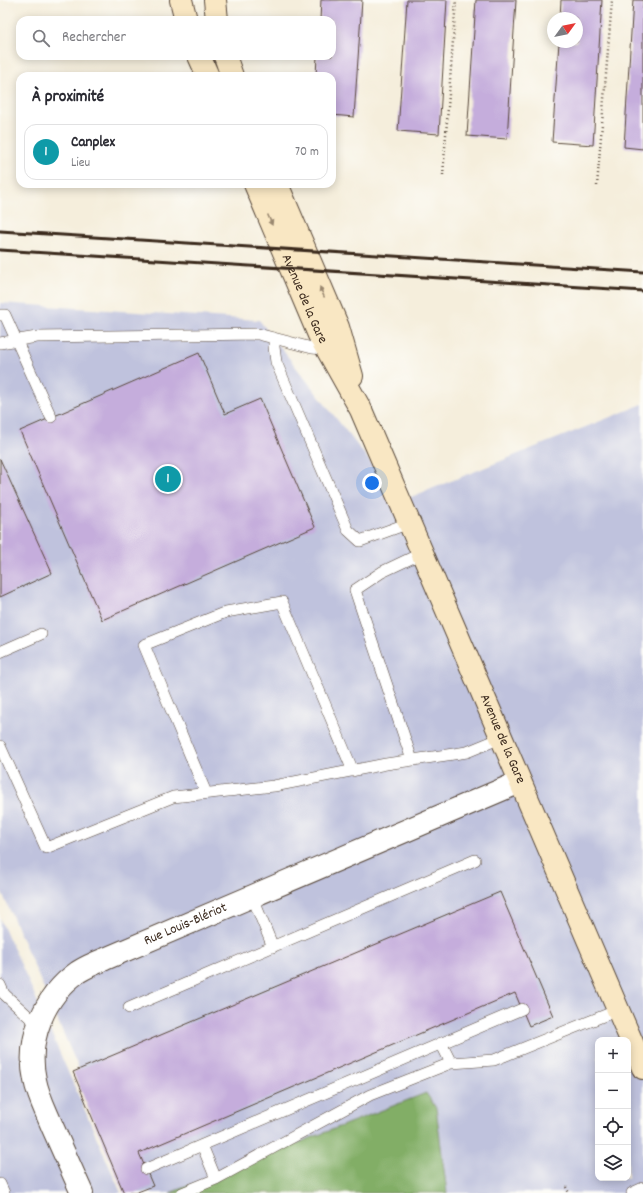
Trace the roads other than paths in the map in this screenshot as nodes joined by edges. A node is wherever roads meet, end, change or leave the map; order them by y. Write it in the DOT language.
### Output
graph roads {
  1 [pos="181,0"];
  2 [pos="215,0"];
  3 [pos="185,16"];
  4 [pos="217,16"];
  5 [pos="201,60"];
  6 [pos="226,60"];
  7 [pos="206,72"];
  8 [pos="231,72"];
  9 [pos="257,188"];
  10 [pos="279,188"];
  11 [pos="0,315"];
  12 [pos="274,338"];
  13 [pos="16,340"];
  14 [pos="0,343"];
  15 [pos="334,344"];
  16 [pos="51,417"];
  17 [pos="409,523"];
  18 [pos="422,553"];
  19 [pos="41,634"];
  20 [pos="0,652"];
  21 [pos="501,738"];
  22 [pos="0,746"];
  23 [pos="412,760"];
  24 [pos="353,771"];
  25 [pos="520,782"];
  26 [pos="206,793"];
  27 [pos="475,860"];
  28 [pos="252,896"];
  29 [pos="273,947"];
  30 [pos="0,985"];
  31 [pos="129,1008"];
  32 [pos="522,1009"];
  33 [pos="618,1010"];
  34 [pos="38,1025"];
  35 [pos="441,1043"];
  36 [pos="451,1063"];
  37 [pos="643,1068"];
  38 [pos="202,1145"];
  39 [pos="146,1169"];
  40 [pos="216,1179"];
  41 [pos="0,1184"];
  42 [pos="643,1188"];
  43 [pos="4,1193"];
  44 [pos="82,1193"];
  45 [pos="182,1193"];
  46 [pos="632,1193"];
  1 -- 3 [label="street"];
  2 -- 4 [label="street"];
  5 -- 7 [label="street"];
  6 -- 8 [label="street"];
  9 -- 15 [label="street, Avenue de la Gare, one-way"];
  15 -- 10 [label="street, Avenue de la Gare, one-way"];
  11 -- 13 [label="lane"];
  12 -- 13 [label="lane"];
  12 -- 15 [label="lane"];
  12 -- 17 [label="lane"];
  13 -- 14 [label="lane"];
  13 -- 16 [label="lane"];
  15 -- 17 [label="street, Avenue de la Gare"];
  17 -- 18 [label="street, Avenue de la Gare"];
  18 -- 21 [label="street, Avenue de la Gare"];
  18 -- 23 [label="lane"];
  19 -- 20 [label="lane"];
  21 -- 23 [label="lane"];
  21 -- 25 [label="street, Avenue de la Gare"];
  22 -- 26 [label="lane"];
  23 -- 24 [label="lane"];
  24 -- 26 [label="lane"];
  24 -- 26 [label="lane"];
  25 -- 28 [label="street, Rue Louis-Blériot"];
  25 -- 33 [label="street, Avenue de la Gare"];
  27 -- 29 [label="lane"];
  28 -- 29 [label="lane"];
  28 -- 34 [label="street, Rue Louis-Blériot"];
  29 -- 31 [label="lane"];
  30 -- 34 [label="lane"];
  32 -- 35 [label="lane"];
  33 -- 36 [label="lane"];
  33 -- 37 [label="street, Avenue de la Gare"];
  34 -- 44 [label="street, Rue Louis-Blériot"];
  35 -- 36 [label="lane"];
  35 -- 38 [label="lane"];
  36 -- 40 [label="lane"];
  38 -- 39 [label="lane"];
  38 -- 40 [label="lane"];
  40 -- 45 [label="lane"];
  41 -- 43 [label="lane"];
  42 -- 46 [label="lane"];
}
